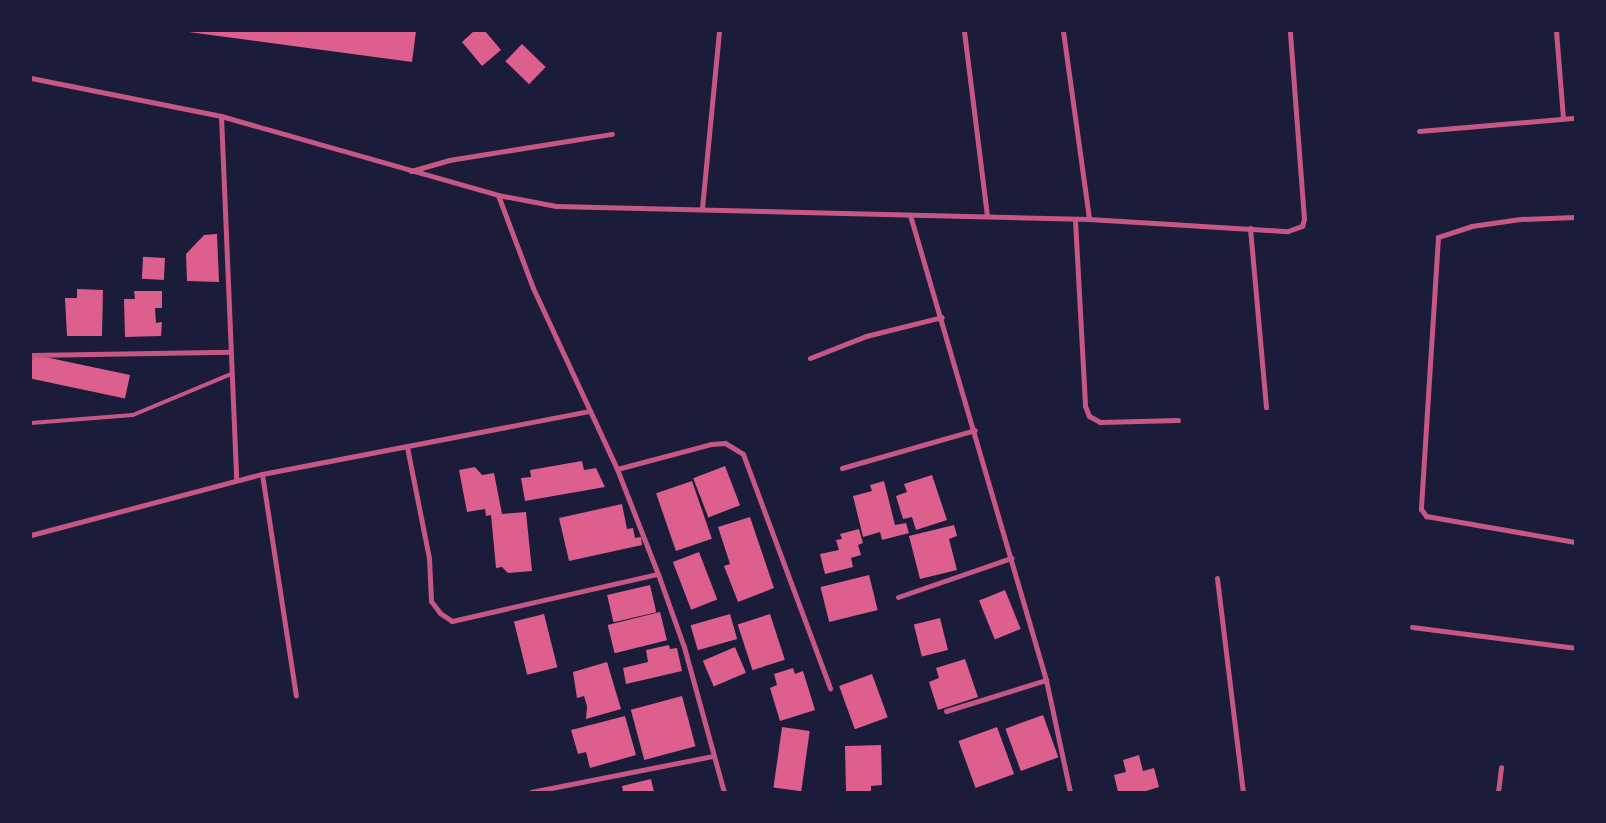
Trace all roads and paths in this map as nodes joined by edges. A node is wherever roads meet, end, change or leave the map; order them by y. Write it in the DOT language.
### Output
graph roads {
  1 [pos="719,31"];
  2 [pos="964,31"];
  3 [pos="1063,31"];
  4 [pos="1556,31"];
  5 [pos="1290,33"];
  6 [pos="31,78"];
  7 [pos="221,116"];
  8 [pos="1563,118"];
  9 [pos="1575,118"];
  10 [pos="1419,131"];
  11 [pos="612,134"];
  12 [pos="411,172"];
  13 [pos="498,196"];
  14 [pos="702,208"];
  15 [pos="910,215"];
  16 [pos="988,216"];
  17 [pos="1575,217"];
  18 [pos="1089,219"];
  19 [pos="1075,220"];
  20 [pos="1250,228"];
  21 [pos="942,317"];
  22 [pos="230,352"];
  23 [pos="31,355"];
  24 [pos="810,358"];
  25 [pos="231,374"];
  26 [pos="1266,407"];
  27 [pos="590,411"];
  28 [pos="1178,420"];
  29 [pos="31,423"];
  30 [pos="975,430"];
  31 [pos="407,447"];
  32 [pos="842,468"];
  33 [pos="617,469"];
  34 [pos="262,474"];
  35 [pos="236,480"];
  36 [pos="31,535"];
  37 [pos="1575,542"];
  38 [pos="1011,558"];
  39 [pos="658,574"];
  40 [pos="1217,578"];
  41 [pos="898,597"];
  42 [pos="1412,627"];
  43 [pos="1575,648"];
  44 [pos="1046,680"];
  45 [pos="830,688"];
  46 [pos="296,695"];
  47 [pos="946,711"];
  48 [pos="713,756"];
  49 [pos="1501,767"];
  50 [pos="530,792"];
  51 [pos="724,792"];
  52 [pos="1070,792"];
  53 [pos="1243,792"];
  54 [pos="1498,792"];
  1 -- 14 [label="street"];
  2 -- 16 [label="street"];
  3 -- 18 [label="street"];
  4 -- 8 [label="street"];
  5 -- 20 [label="street"];
  6 -- 7 [label="street"];
  7 -- 12 [label="street"];
  7 -- 22 [label="street"];
  8 -- 9 [label="street"];
  8 -- 10 [label="street"];
  11 -- 12 [label="street"];
  12 -- 13 [label="street"];
  13 -- 14 [label="street"];
  13 -- 27 [label="street"];
  14 -- 15 [label="street"];
  15 -- 16 [label="street"];
  15 -- 21 [label="street"];
  16 -- 19 [label="street"];
  17 -- 37 [label="street"];
  18 -- 19 [label="street"];
  18 -- 20 [label="street"];
  19 -- 28 [label="street"];
  20 -- 26 [label="street"];
  21 -- 24 [label="street"];
  21 -- 30 [label="street"];
  22 -- 23 [label="street"];
  22 -- 25 [label="street"];
  25 -- 29 [label="lane"];
  25 -- 35 [label="street"];
  27 -- 31 [label="street"];
  27 -- 33 [label="street"];
  30 -- 32 [label="street"];
  30 -- 38 [label="street"];
  31 -- 34 [label="street"];
  31 -- 39 [label="street"];
  33 -- 39 [label="street"];
  33 -- 45 [label="street"];
  34 -- 35 [label="street"];
  34 -- 46 [label="street"];
  35 -- 36 [label="street"];
  38 -- 41 [label="street"];
  38 -- 44 [label="street"];
  39 -- 48 [label="street"];
  40 -- 53 [label="street"];
  42 -- 43 [label="street"];
  44 -- 47 [label="street"];
  44 -- 52 [label="street"];
  48 -- 50 [label="street"];
  48 -- 51 [label="street"];
  49 -- 54 [label="street"];
}
